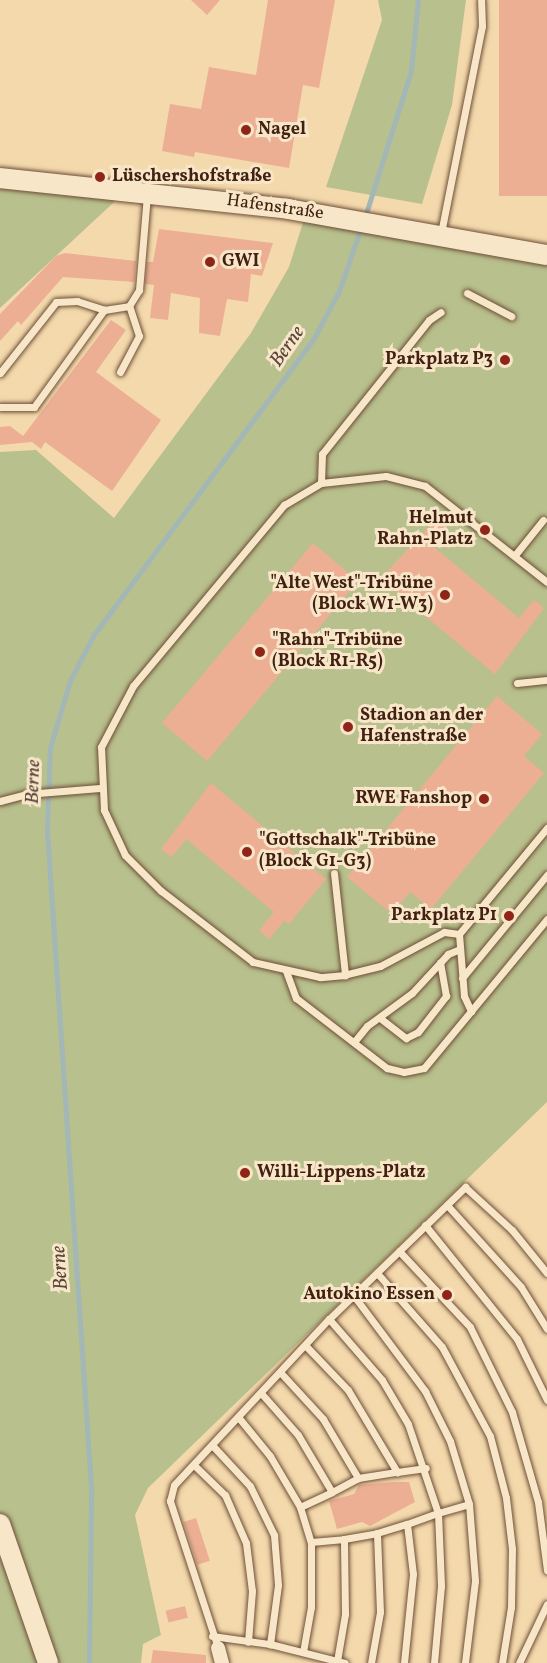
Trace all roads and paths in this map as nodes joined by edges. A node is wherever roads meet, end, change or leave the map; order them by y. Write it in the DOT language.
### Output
graph roads {
  1 [pos="481,0"];
  2 [pos="0,178"];
  3 [pos="147,192"];
  4 [pos="441,235"];
  5 [pos="547,255"];
  6 [pos="466,293"];
  7 [pos="129,306"];
  8 [pos="104,310"];
  9 [pos="441,312"];
  10 [pos="511,316"];
  11 [pos="120,372"];
  12 [pos="0,373"];
  13 [pos="0,407"];
  14 [pos="321,483"];
  15 [pos="543,520"];
  16 [pos="515,555"];
  17 [pos="547,582"];
  18 [pos="547,680"];
  19 [pos="517,683"];
  20 [pos="100,788"];
  21 [pos="0,801"];
  22 [pos="547,828"];
  23 [pos="334,873"];
  24 [pos="547,875"];
  25 [pos="547,919"];
  26 [pos="459,934"];
  27 [pos="460,949"];
  28 [pos="440,963"];
  29 [pos="286,971"];
  30 [pos="345,975"];
  31 [pos="462,978"];
  32 [pos="471,1011"];
  33 [pos="380,1018"];
  34 [pos="354,1042"];
  35 [pos="447,1205"];
  36 [pos="425,1225"];
  37 [pos="399,1251"];
  38 [pos="377,1273"];
  39 [pos="547,1273"];
  40 [pos="354,1296"];
  41 [pos="329,1318"];
  42 [pos="547,1329"];
  43 [pos="305,1345"];
  44 [pos="280,1372"];
  45 [pos="261,1393"];
  46 [pos="547,1400"];
  47 [pos="239,1418"];
  48 [pos="212,1445"];
  49 [pos="195,1466"];
  50 [pos="426,1468"];
  51 [pos="397,1472"];
  52 [pos="358,1478"];
  53 [pos="332,1492"];
  54 [pos="469,1504"];
  55 [pos="300,1507"];
  56 [pos="438,1513"];
  57 [pos="0,1524"];
  58 [pos="407,1524"];
  59 [pos="377,1533"];
  60 [pos="344,1539"];
  61 [pos="311,1542"];
  62 [pos="3,1548"];
  63 [pos="547,1570"];
  64 [pos="547,1604"];
  65 [pos="248,1641"];
  66 [pos="215,1642"];
  67 [pos="270,1644"];
  68 [pos="303,1652"];
  69 [pos="341,1662"];
  70 [pos="48,1663"];
  71 [pos="222,1663"];
  72 [pos="371,1663"];
  73 [pos="404,1663"];
  74 [pos="434,1663"];
  75 [pos="465,1663"];
  76 [pos="502,1663"];
  77 [pos="519,1663"];
  1 -- 4 [label="lane"];
  2 -- 3 [label="main road, Hafenstraße"];
  3 -- 4 [label="main road, Hafenstraße"];
  3 -- 7 [label="lane"];
  4 -- 5 [label="main road, Hafenstraße"];
  6 -- 10 [label="lane"];
  7 -- 8 [label="lane"];
  7 -- 11 [label="lane"];
  8 -- 12 [label="lane"];
  8 -- 13 [label="lane"];
  9 -- 14 [label="lane"];
  14 -- 16 [label="lane"];
  14 -- 20 [label="lane"];
  15 -- 16 [label="lane"];
  16 -- 17 [label="lane"];
  18 -- 19 [label="lane"];
  20 -- 21 [label="lane"];
  20 -- 29 [label="lane"];
  22 -- 26 [label="lane"];
  23 -- 30 [label="lane"];
  24 -- 31 [label="lane"];
  25 -- 32 [label="lane"];
  26 -- 27 [label="lane"];
  26 -- 30 [label="lane"];
  27 -- 28 [label="lane"];
  27 -- 31 [label="lane"];
  28 -- 33 [label="lane"];
  28 -- 33 [label="lane"];
  29 -- 30 [label="lane"];
  29 -- 34 [label="lane"];
  31 -- 32 [label="lane"];
  32 -- 34 [label="lane"];
  33 -- 34 [label="lane"];
  35 -- 36 [label="lane"];
  35 -- 39 [label="lane"];
  35 -- 42 [label="lane"];
  36 -- 37 [label="lane"];
  36 -- 46 [label="lane"];
  37 -- 38 [label="lane"];
  37 -- 63 [label="lane"];
  38 -- 40 [label="lane"];
  38 -- 76 [label="lane"];
  40 -- 41 [label="lane"];
  40 -- 54 [label="lane"];
  41 -- 43 [label="lane"];
  41 -- 50 [label="lane"];
  43 -- 44 [label="lane"];
  43 -- 51 [label="lane"];
  44 -- 45 [label="lane"];
  44 -- 52 [label="lane"];
  45 -- 47 [label="lane"];
  45 -- 53 [label="lane"];
  47 -- 48 [label="lane"];
  47 -- 55 [label="lane"];
  48 -- 49 [label="lane"];
  48 -- 67 [label="lane"];
  49 -- 65 [label="lane"];
  49 -- 66 [label="lane"];
  50 -- 51 [label="lane"];
  50 -- 56 [label="lane"];
  51 -- 52 [label="lane"];
  52 -- 53 [label="lane"];
  53 -- 55 [label="lane"];
  54 -- 56 [label="lane"];
  54 -- 75 [label="lane"];
  55 -- 61 [label="lane"];
  56 -- 58 [label="lane"];
  56 -- 74 [label="lane"];
  57 -- 62 [label="main road"];
  58 -- 59 [label="lane"];
  58 -- 73 [label="lane"];
  59 -- 60 [label="lane"];
  59 -- 72 [label="lane"];
  60 -- 61 [label="lane"];
  60 -- 69 [label="lane"];
  61 -- 68 [label="lane"];
  62 -- 70 [label="main road"];
  64 -- 77 [label="lane"];
  65 -- 66 [label="lane"];
  65 -- 67 [label="lane"];
  66 -- 71 [label="street"];
  67 -- 68 [label="lane"];
  68 -- 69 [label="lane"];
}
